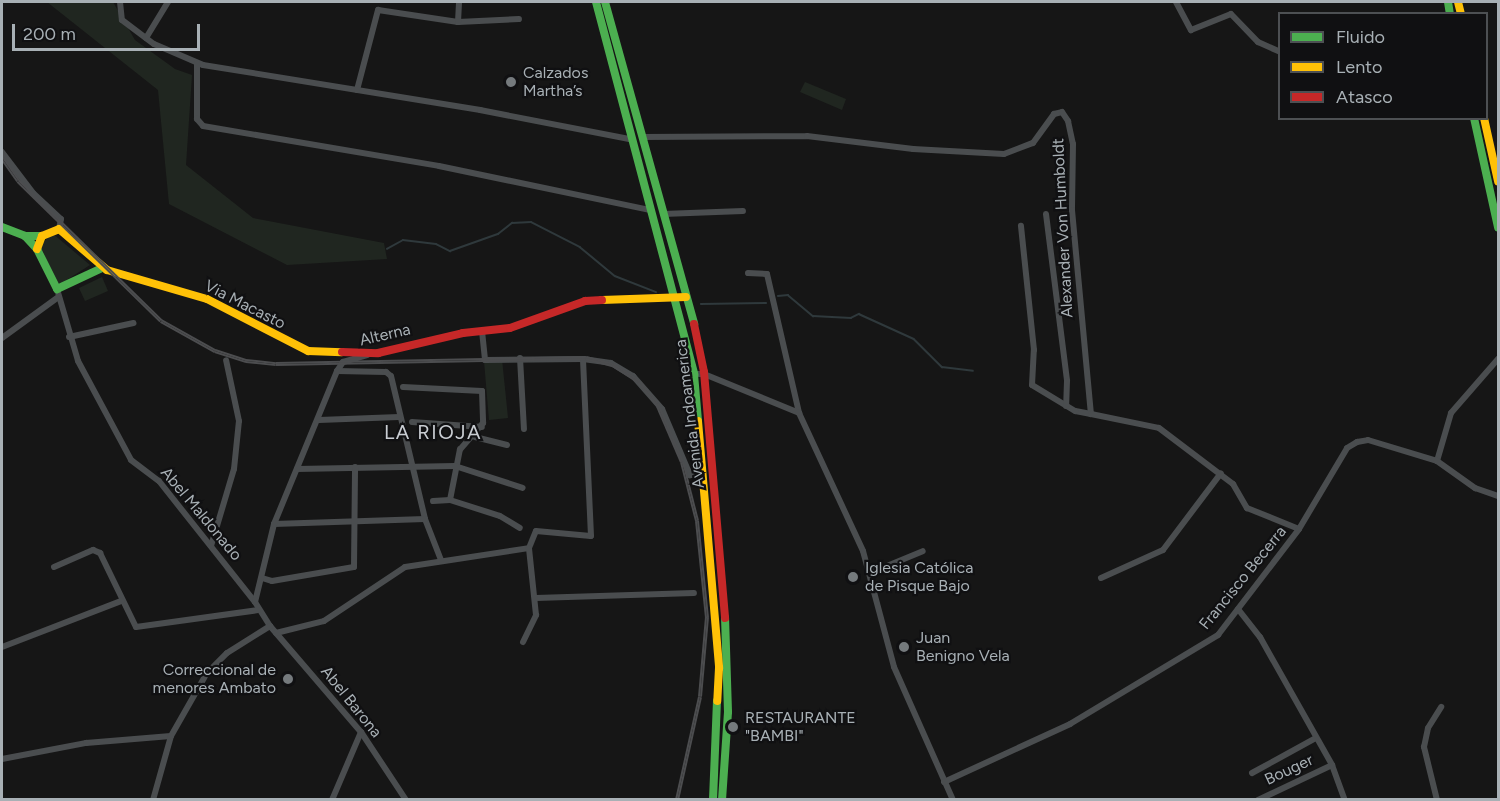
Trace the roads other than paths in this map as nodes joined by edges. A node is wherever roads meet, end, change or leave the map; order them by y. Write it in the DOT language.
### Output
graph roads {
  1 [pos="120,2"];
  2 [pos="168,2"];
  3 [pos="459,2"];
  4 [pos="1176,2"];
  5 [pos="601,3"];
  6 [pos="519,19"];
  7 [pos="458,22"];
  8 [pos="146,38"];
  9 [pos="1278,51"];
  10 [pos="197,63"];
  11 [pos="357,90"];
  12 [pos="1474,120"];
  13 [pos="1484,120"];
  14 [pos="641,136"];
  15 [pos="629,139"];
  16 [pos="2,152"];
  17 [pos="1498,181"];
  18 [pos="650,210"];
  19 [pos="743,211"];
  20 [pos="663,214"];
  21 [pos="1046,214"];
  22 [pos="1021,226"];
  23 [pos="2,227"];
  24 [pos="1498,227"];
  25 [pos="59,228"];
  26 [pos="25,236"];
  27 [pos="42,236"];
  28 [pos="37,249"];
  29 [pos="95,261"];
  30 [pos="102,268"];
  31 [pos="748,273"];
  32 [pos="90,274"];
  33 [pos="57,294"];
  34 [pos="686,297"];
  35 [pos="675,298"];
  36 [pos="134,323"];
  37 [pos="482,331"];
  38 [pos="69,337"];
  39 [pos="2,338"];
  40 [pos="378,353"];
  41 [pos="520,358"];
  42 [pos="583,359"];
  43 [pos="1498,359"];
  44 [pos="226,360"];
  45 [pos="337,371"];
  46 [pos="699,374"];
  47 [pos="403,387"];
  48 [pos="1066,406"];
  49 [pos="799,413"];
  50 [pos="1091,414"];
  51 [pos="399,417"];
  52 [pos="319,420"];
  53 [pos="412,422"];
  54 [pos="699,425"];
  55 [pos="709,425"];
  56 [pos="482,426"];
  57 [pos="524,429"];
  58 [pos="475,437"];
  59 [pos="507,445"];
  60 [pos="1437,461"];
  61 [pos="412,465"];
  62 [pos="455,466"];
  63 [pos="355,467"];
  64 [pos="297,469"];
  65 [pos="1221,473"];
  66 [pos="702,475"];
  67 [pos="523,488"];
  68 [pos="1498,496"];
  69 [pos="450,500"];
  70 [pos="433,501"];
  71 [pos="425,519"];
  72 [pos="354,521"];
  73 [pos="274,524"];
  74 [pos="520,528"];
  75 [pos="1299,529"];
  76 [pos="211,546"];
  77 [pos="530,548"];
  78 [pos="923,551"];
  79 [pos="441,560"];
  80 [pos="54,567"];
  81 [pos="870,573"];
  82 [pos="262,578"];
  83 [pos="1101,578"];
  84 [pos="694,593"];
  85 [pos="536,598"];
  86 [pos="121,601"];
  87 [pos="255,602"];
  88 [pos="1238,609"];
  89 [pos="258,610"];
  90 [pos="270,626"];
  91 [pos="276,633"];
  92 [pos="523,642"];
  93 [pos="2,647"];
  94 [pos="1441,707"];
  95 [pos="361,732"];
  96 [pos="171,736"];
  97 [pos="1316,738"];
  98 [pos="2,759"];
  99 [pos="1332,765"];
  100 [pos="1252,772"];
  101 [pos="944,782"];
  102 [pos="153,800"];
  103 [pos="332,800"];
  104 [pos="406,800"];
  105 [pos="713,800"];
  106 [pos="723,800"];
  107 [pos="953,800"];
  108 [pos="1258,800"];
  109 [pos="1345,800"];
  110 [pos="1437,800"];
  1 -- 8 [label="street"];
  2 -- 8 [label="street"];
  3 -- 7 [label="street"];
  4 -- 9 [label="street"];
  5 -- 14 [label="main road, Avenida Indoamerica"];
  5 -- 15 [label="main road, Avenida Indoamerica"];
  6 -- 7 [label="street"];
  7 -- 11 [label="street"];
  8 -- 10 [label="street"];
  10 -- 11 [label="street"];
  10 -- 18 [label="street"];
  11 -- 15 [label="street"];
  12 -- 24 [label="main road"];
  13 -- 17 [label="main road"];
  14 -- 20 [label="main road, Avenida Indoamerica"];
  14 -- 50 [label="street, Alexander Von Humboldt"];
  15 -- 18 [label="main road, Avenida Indoamerica"];
  16 -- 25 [label="street"];
  18 -- 35 [label="main road, Avenida Indoamerica"];
  19 -- 20 [label="street"];
  20 -- 34 [label="main road, Avenida Indoamerica"];
  21 -- 48 [label="street"];
  22 -- 48 [label="street"];
  23 -- 26 [label="main road"];
  25 -- 27 [label="main road"];
  25 -- 29 [label="main road, Via Macasto"];
  26 -- 27 [label="main road"];
  26 -- 28 [label="main road"];
  27 -- 28 [label="main road"];
  28 -- 33 [label="main road"];
  29 -- 30 [label="main road, Via Macasto"];
  29 -- 32 [label="main road"];
  30 -- 32 [label="main road"];
  30 -- 40 [label="main road, Via Macasto"];
  31 -- 49 [label="street"];
  32 -- 33 [label="main road"];
  33 -- 38 [label="street, Abel Maldonado"];
  33 -- 39 [label="street"];
  34 -- 35 [label="main road, Alterna"];
  34 -- 46 [label="main road, Avenida Indoamerica"];
  35 -- 37 [label="main road, Alterna"];
  35 -- 46 [label="main road, Avenida Indoamerica"];
  36 -- 38 [label="street"];
  37 -- 40 [label="main road, Alterna"];
  37 -- 41 [label="street"];
  38 -- 76 [label="street, Abel Maldonado"];
  40 -- 45 [label="street, Alterna"];
  41 -- 42 [label="street"];
  41 -- 57 [label="street"];
  42 -- 66 [label="street"];
  42 -- 77 [label="street"];
  43 -- 60 [label="street"];
  44 -- 76 [label="street"];
  45 -- 51 [label="street"];
  45 -- 52 [label="street"];
  46 -- 49 [label="street"];
  46 -- 54 [label="main road, Avenida Indoamerica"];
  46 -- 55 [label="main road, Avenida Indoamerica"];
  47 -- 56 [label="street"];
  48 -- 50 [label="street"];
  49 -- 81 [label="street"];
  50 -- 65 [label="street"];
  51 -- 52 [label="street"];
  51 -- 61 [label="street"];
  52 -- 64 [label="street"];
  53 -- 56 [label="street"];
  54 -- 55 [label="main road"];
  54 -- 66 [label="main road, Avenida Indoamerica"];
  55 -- 106 [label="main road, Avenida Indoamerica"];
  56 -- 58 [label="street"];
  58 -- 59 [label="street"];
  58 -- 62 [label="street"];
  60 -- 68 [label="street, Francisco Becerra"];
  60 -- 75 [label="street, Francisco Becerra"];
  61 -- 62 [label="street"];
  61 -- 63 [label="street"];
  61 -- 71 [label="street"];
  62 -- 67 [label="street"];
  62 -- 69 [label="street"];
  63 -- 64 [label="street"];
  63 -- 72 [label="street"];
  64 -- 73 [label="street"];
  65 -- 75 [label="street"];
  65 -- 83 [label="street"];
  66 -- 105 [label="main road, Avenida Indoamerica"];
  69 -- 70 [label="street"];
  69 -- 74 [label="street"];
  71 -- 72 [label="street"];
  71 -- 79 [label="street"];
  72 -- 73 [label="street"];
  72 -- 82 [label="street"];
  73 -- 82 [label="street"];
  75 -- 88 [label="street, Francisco Becerra"];
  76 -- 87 [label="street, Abel Maldonado"];
  77 -- 79 [label="street"];
  77 -- 85 [label="street"];
  78 -- 81 [label="street"];
  79 -- 91 [label="street"];
  80 -- 86 [label="street"];
  81 -- 101 [label="street"];
  82 -- 87 [label="street"];
  84 -- 85 [label="street"];
  85 -- 92 [label="street"];
  86 -- 89 [label="street"];
  86 -- 93 [label="street"];
  87 -- 89 [label="street, Abel Maldonado"];
  88 -- 97 [label="street"];
  88 -- 101 [label="street, Francisco Becerra"];
  89 -- 90 [label="street, Abel Maldonado"];
  90 -- 91 [label="street, Abel Barona"];
  90 -- 96 [label="street"];
  91 -- 95 [label="street, Abel Barona"];
  94 -- 110 [label="street"];
  95 -- 103 [label="street"];
  95 -- 104 [label="street, Abel Barona"];
  96 -- 98 [label="street"];
  96 -- 102 [label="street"];
  97 -- 99 [label="street"];
  97 -- 100 [label="street"];
  99 -- 108 [label="street, Bouger"];
  99 -- 109 [label="street"];
  101 -- 107 [label="street"];
}
